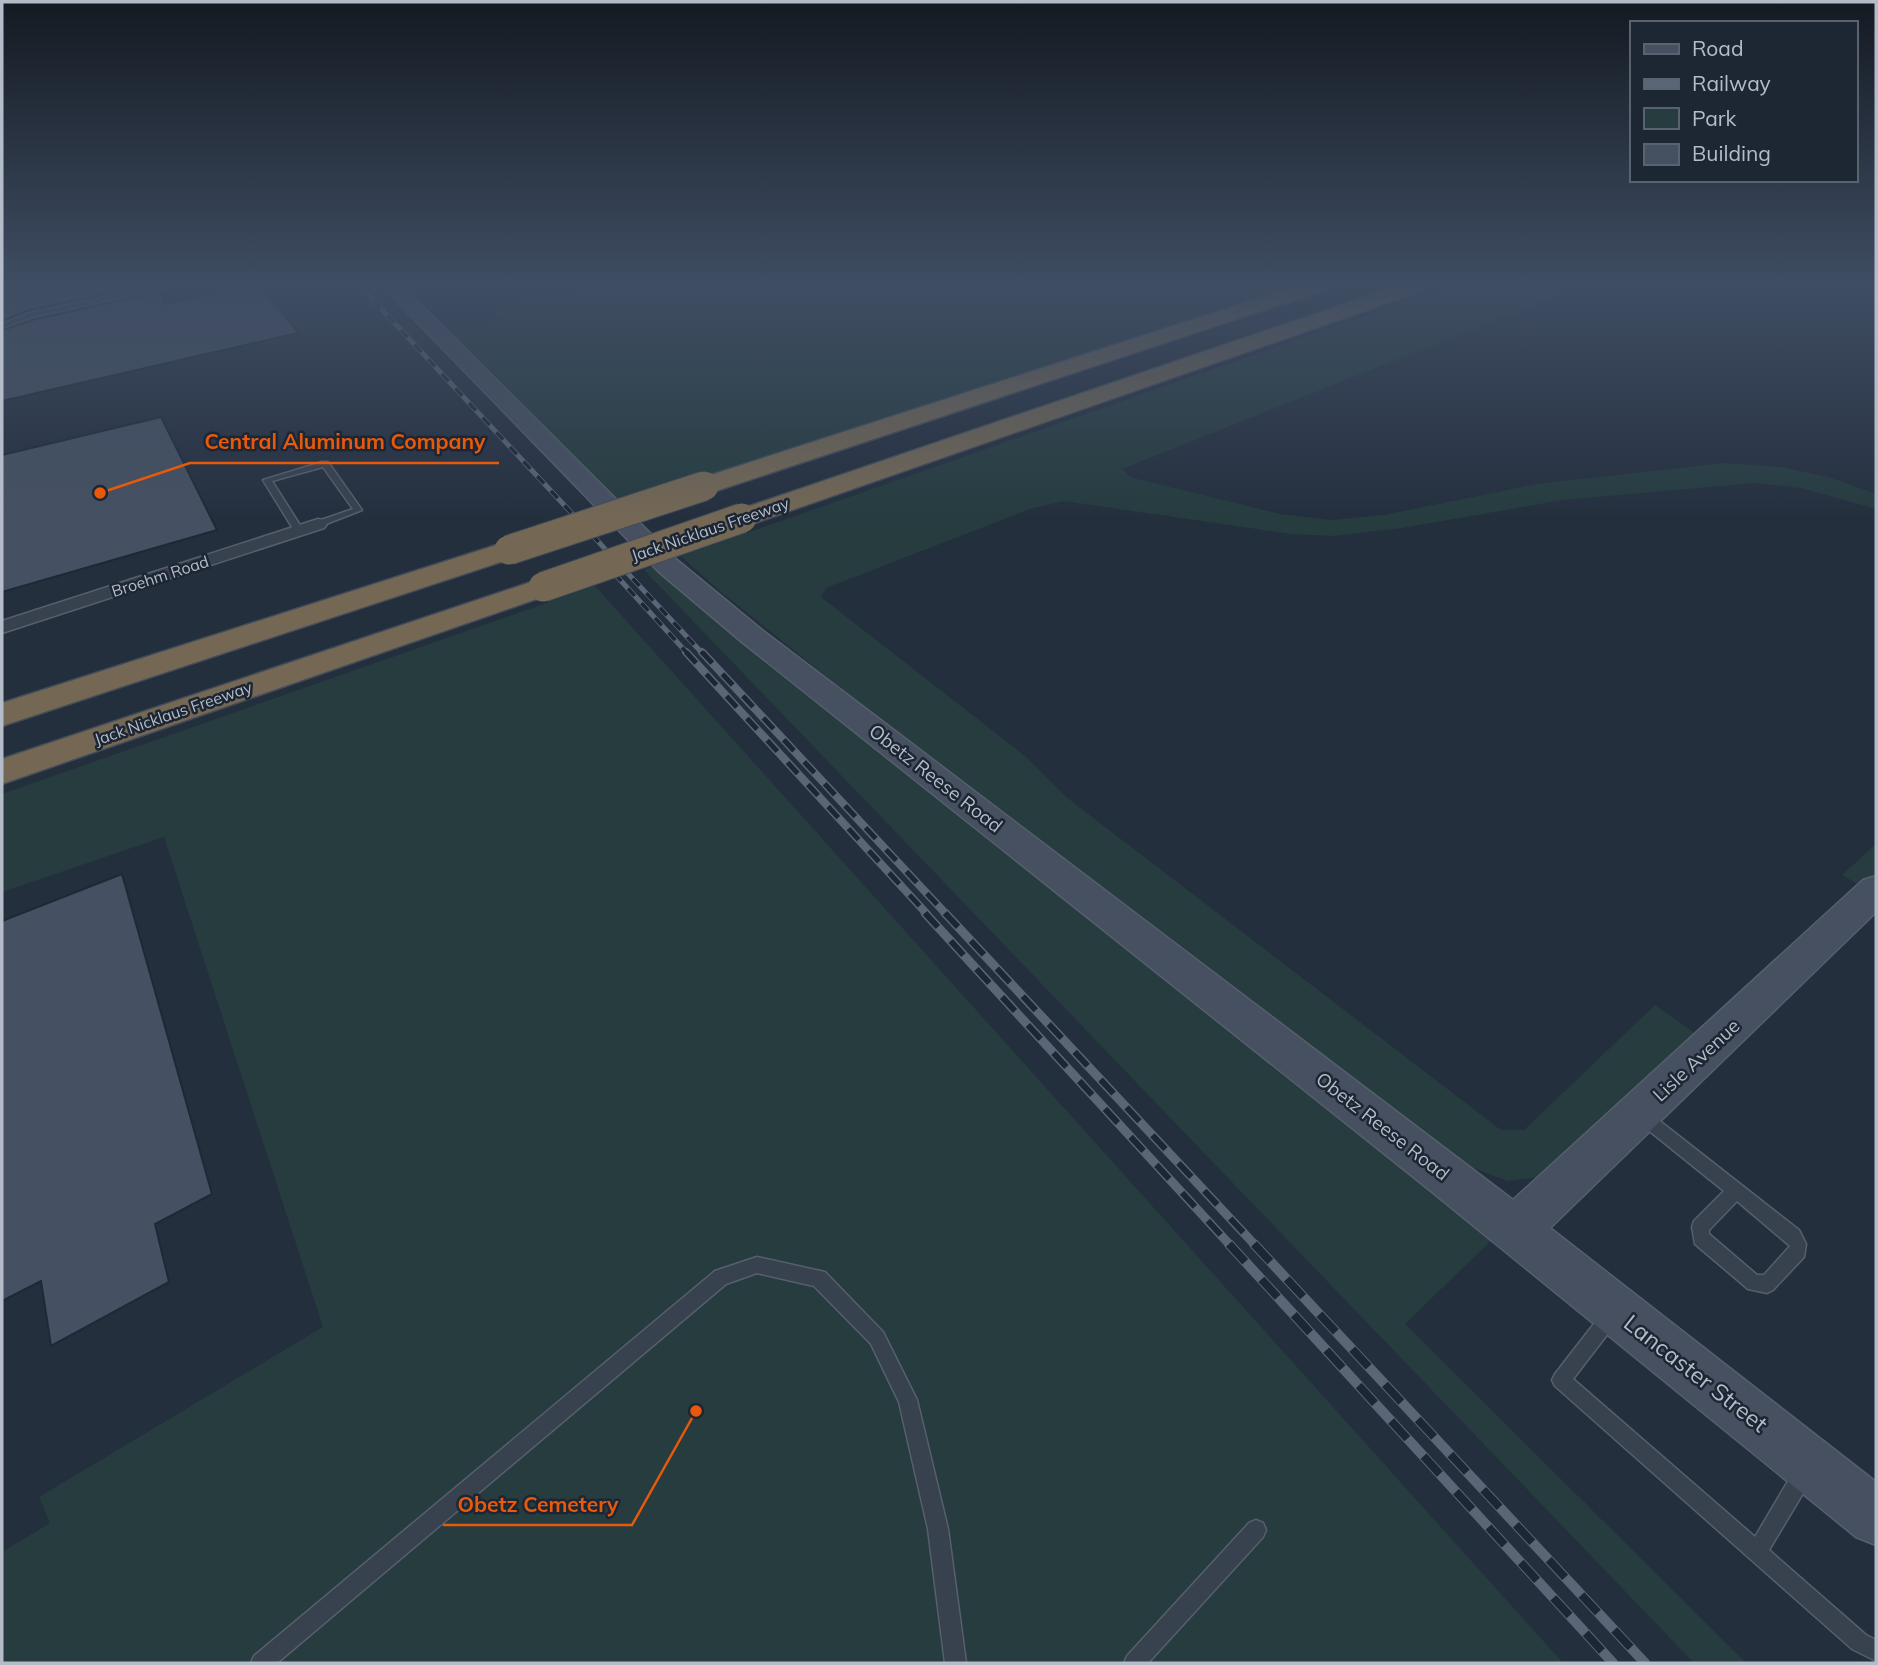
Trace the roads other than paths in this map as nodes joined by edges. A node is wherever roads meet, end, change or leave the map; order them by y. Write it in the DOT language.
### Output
graph roads {
  1 [pos="468,364"];
  2 [pos="1079,364"];
  3 [pos="1192,364"];
  4 [pos="318,524"];
  5 [pos="298,530"];
  6 [pos="2,628"];
  7 [pos="2,715"];
  8 [pos="2,772"];
  9 [pos="1876,890"];
  10 [pos="1639,1114"];
  11 [pos="1736,1191"];
  12 [pos="1516,1230"];
  13 [pos="1616,1310"];
  14 [pos="1810,1464"];
  15 [pos="1876,1517"];
  16 [pos="1256,1530"];
  17 [pos="1757,1552"];
  18 [pos="1876,1651"];
  19 [pos="263,1662"];
  20 [pos="956,1663"];
  21 [pos="1134,1663"];
  1 -- 12 [label="street, Obetz Reese Road"];
  2 -- 7 [label="highway, bridge"];
  3 -- 8 [label="highway, Jack Nicklaus Freeway, bridge"];
  4 -- 5 [label="street, Broehm Road"];
  4 -- 5 [label="lane"];
  5 -- 6 [label="street, Broehm Road"];
  9 -- 10 [label="street, Lisle Avenue"];
  10 -- 11 [label="lane"];
  10 -- 12 [label="street, Lisle Avenue"];
  11 -- 11 [label="lane"];
  12 -- 13 [label="street, Lancaster Street"];
  13 -- 14 [label="street, Lancaster Street"];
  13 -- 17 [label="lane"];
  14 -- 15 [label="street, Lancaster Street"];
  14 -- 17 [label="lane"];
  16 -- 21 [label="lane"];
  17 -- 18 [label="lane"];
  19 -- 20 [label="lane"];
}
